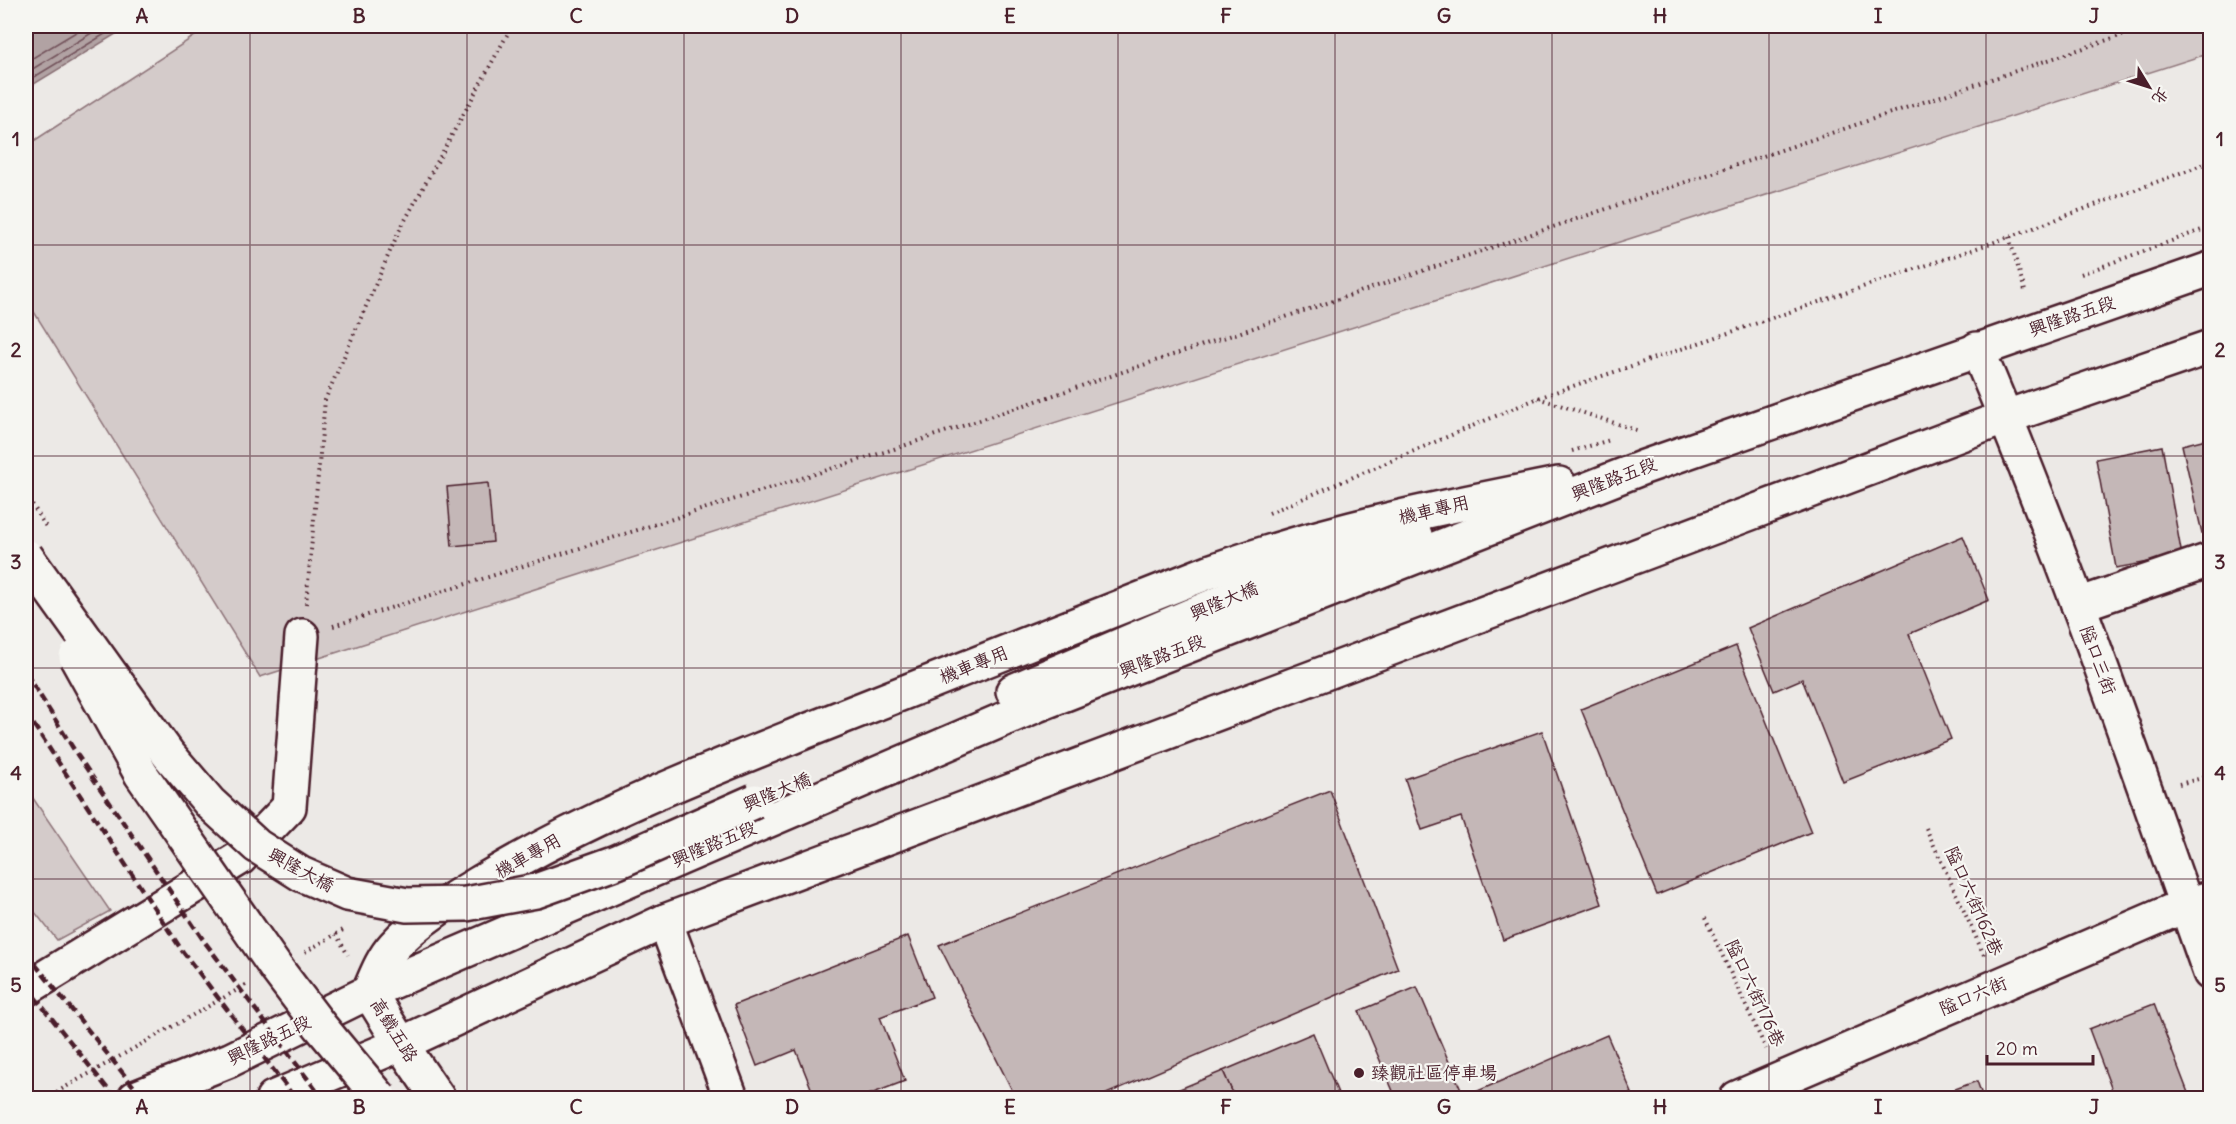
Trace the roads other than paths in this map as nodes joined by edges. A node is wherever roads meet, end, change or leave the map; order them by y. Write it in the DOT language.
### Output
graph roads {
  1 [pos="2211,269"];
  2 [pos="2211,347"];
  3 [pos="1977,349"];
  4 [pos="2006,417"];
  5 [pos="1644,467"];
  6 [pos="26,556"];
  7 [pos="2211,560"];
  8 [pos="26,567"];
  9 [pos="2078,605"];
  10 [pos="302,636"];
  11 [pos="2198,902"];
  12 [pos="665,921"];
  13 [pos="2211,973"];
  14 [pos="26,989"];
  15 [pos="369,992"];
  16 [pos="401,1044"];
  17 [pos="135,1098"];
  18 [pos="273,1098"];
  19 [pos="380,1098"];
  20 [pos="438,1098"];
  21 [pos="731,1098"];
  22 [pos="1737,1098"];
  1 -- 3 [label="street, 興隆路五段"];
  2 -- 4 [label="street"];
  3 -- 4 [label="street, 隘口三街"];
  3 -- 5 [label="street, 興隆路五段"];
  4 -- 9 [label="street, 隘口三街"];
  4 -- 12 [label="street"];
  5 -- 6 [label="street, 興隆大橋, bridge"];
  5 -- 15 [label="street, 興隆路五段"];
  5 -- 15 [label="street, 機車專用"];
  7 -- 9 [label="street"];
  8 -- 19 [label="street, bridge"];
  9 -- 11 [label="street, 隘口三街"];
  10 -- 14 [label="street"];
  11 -- 13 [label="street, 隘口三街"];
  11 -- 22 [label="street, 隘口六街"];
  12 -- 16 [label="street"];
  12 -- 21 [label="street"];
  15 -- 16 [label="street, 高鐵五路"];
  15 -- 17 [label="street, 興隆路五段"];
  16 -- 18 [label="street"];
  16 -- 20 [label="street, 高鐵五路"];
}
